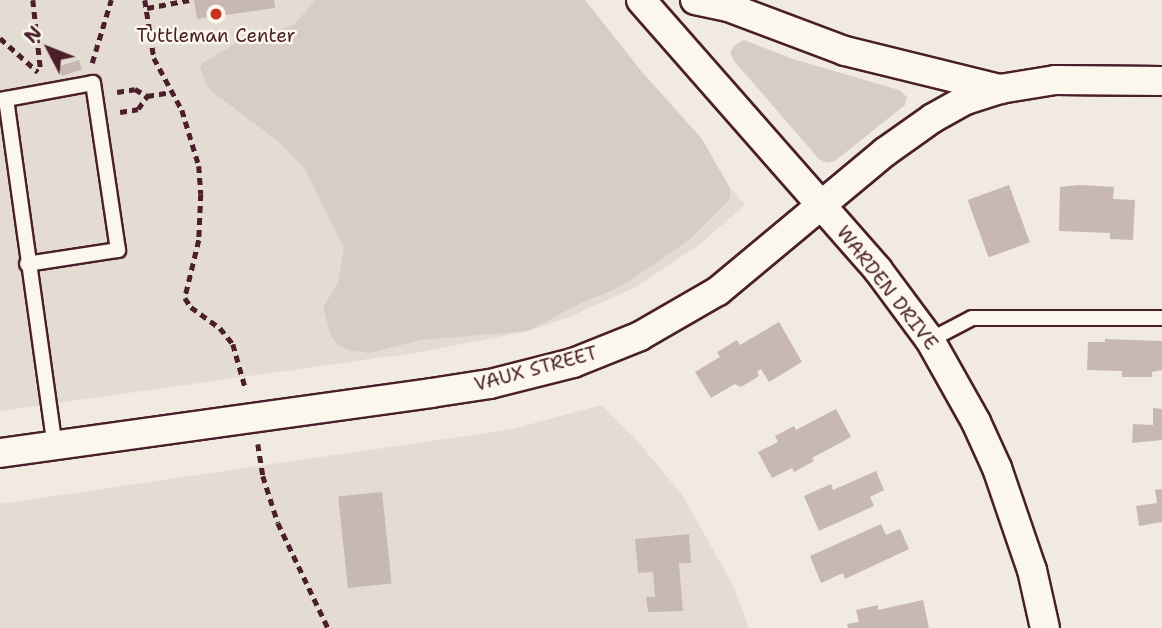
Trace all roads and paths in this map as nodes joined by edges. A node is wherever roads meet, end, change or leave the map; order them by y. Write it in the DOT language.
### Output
graph roads {
  1 [pos="33,0"];
  2 [pos="111,0"];
  3 [pos="145,0"];
  4 [pos="189,0"];
  5 [pos="642,0"];
  6 [pos="695,0"];
  7 [pos="147,8"];
  8 [pos="0,38"];
  9 [pos="1162,81"];
  10 [pos="85,85"];
  11 [pos="135,89"];
  12 [pos="1000,89"];
  13 [pos="172,92"];
  14 [pos="147,96"];
  15 [pos="3,99"];
  16 [pos="138,108"];
  17 [pos="821,205"];
  18 [pos="27,264"];
  19 [pos="1162,318"];
  20 [pos="930,340"];
  21 [pos="248,397"];
  22 [pos="55,446"];
  23 [pos="259,449"];
  24 [pos="0,453"];
  25 [pos="328,628"];
  26 [pos="1045,628"];
  1 -- 8 [label="path"];
  2 -- 10 [label="path"];
  3 -- 7 [label="path"];
  4 -- 7 [label="path"];
  5 -- 17 [label="street, WARDEN DRIVE"];
  6 -- 12 [label="street"];
  7 -- 13 [label="path"];
  9 -- 12 [label="street, VAUX STREET"];
  10 -- 15 [label="lane"];
  10 -- 18 [label="lane"];
  11 -- 14 [label="path"];
  12 -- 17 [label="street, VAUX STREET"];
  13 -- 14 [label="path"];
  13 -- 21 [label="path"];
  14 -- 16 [label="path"];
  15 -- 18 [label="lane"];
  17 -- 20 [label="street, WARDEN DRIVE"];
  17 -- 22 [label="street, VAUX STREET"];
  18 -- 22 [label="lane"];
  19 -- 20 [label="lane"];
  20 -- 26 [label="street, WARDEN DRIVE"];
  22 -- 24 [label="street, VAUX STREET"];
  23 -- 25 [label="path"];
}
